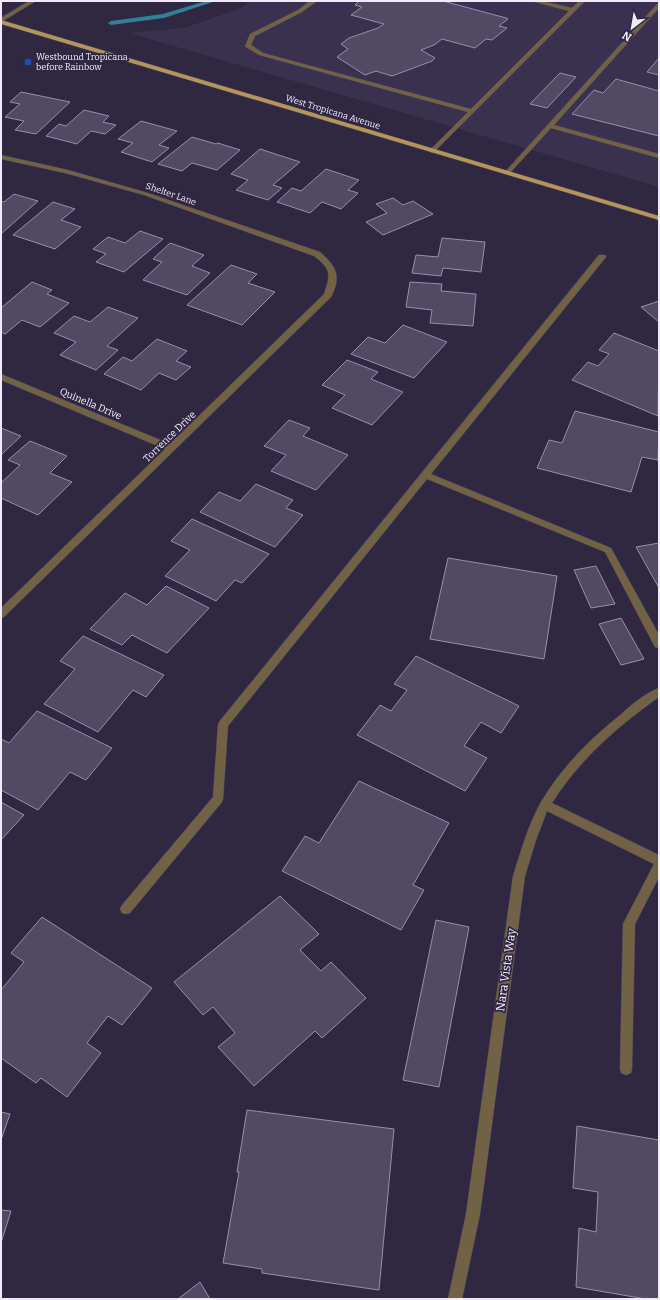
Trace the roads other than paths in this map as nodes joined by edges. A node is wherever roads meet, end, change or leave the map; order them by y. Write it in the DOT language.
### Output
graph roads {
  1 [pos="33,1"];
  2 [pos="314,1"];
  3 [pos="534,1"];
  4 [pos="582,1"];
  5 [pos="659,4"];
  6 [pos="573,10"];
  7 [pos="1,21"];
  8 [pos="472,112"];
  9 [pos="550,126"];
  10 [pos="432,151"];
  11 [pos="659,156"];
  12 [pos="1,157"];
  13 [pos="507,173"];
  14 [pos="659,218"];
  15 [pos="602,257"];
  16 [pos="330,264"];
  17 [pos="1,377"];
  18 [pos="172,448"];
  19 [pos="426,475"];
  20 [pos="1,614"];
  21 [pos="659,644"];
  22 [pos="659,692"];
  23 [pos="545,805"];
  24 [pos="659,861"];
  25 [pos="659,865"];
  26 [pos="126,909"];
  27 [pos="626,1069"];
  28 [pos="455,1299"];
  1 -- 7 [label="street"];
  2 -- 8 [label="street"];
  3 -- 6 [label="street"];
  4 -- 6 [label="street"];
  5 -- 9 [label="street"];
  6 -- 8 [label="street"];
  7 -- 10 [label="main road, West Tropicana Avenue"];
  8 -- 10 [label="street"];
  9 -- 11 [label="street"];
  9 -- 13 [label="street"];
  10 -- 13 [label="main road, West Tropicana Avenue"];
  12 -- 16 [label="street, Shelter Lane"];
  13 -- 14 [label="main road, West Tropicana Avenue"];
  15 -- 19 [label="street"];
  16 -- 18 [label="street, Torrence Drive"];
  17 -- 18 [label="street, Quinella Drive"];
  18 -- 20 [label="street, Torrence Drive"];
  19 -- 21 [label="street"];
  19 -- 26 [label="street"];
  22 -- 23 [label="street, Nara Vista Way"];
  23 -- 24 [label="street"];
  23 -- 28 [label="street, Nara Vista Way"];
  25 -- 27 [label="street"];
}
